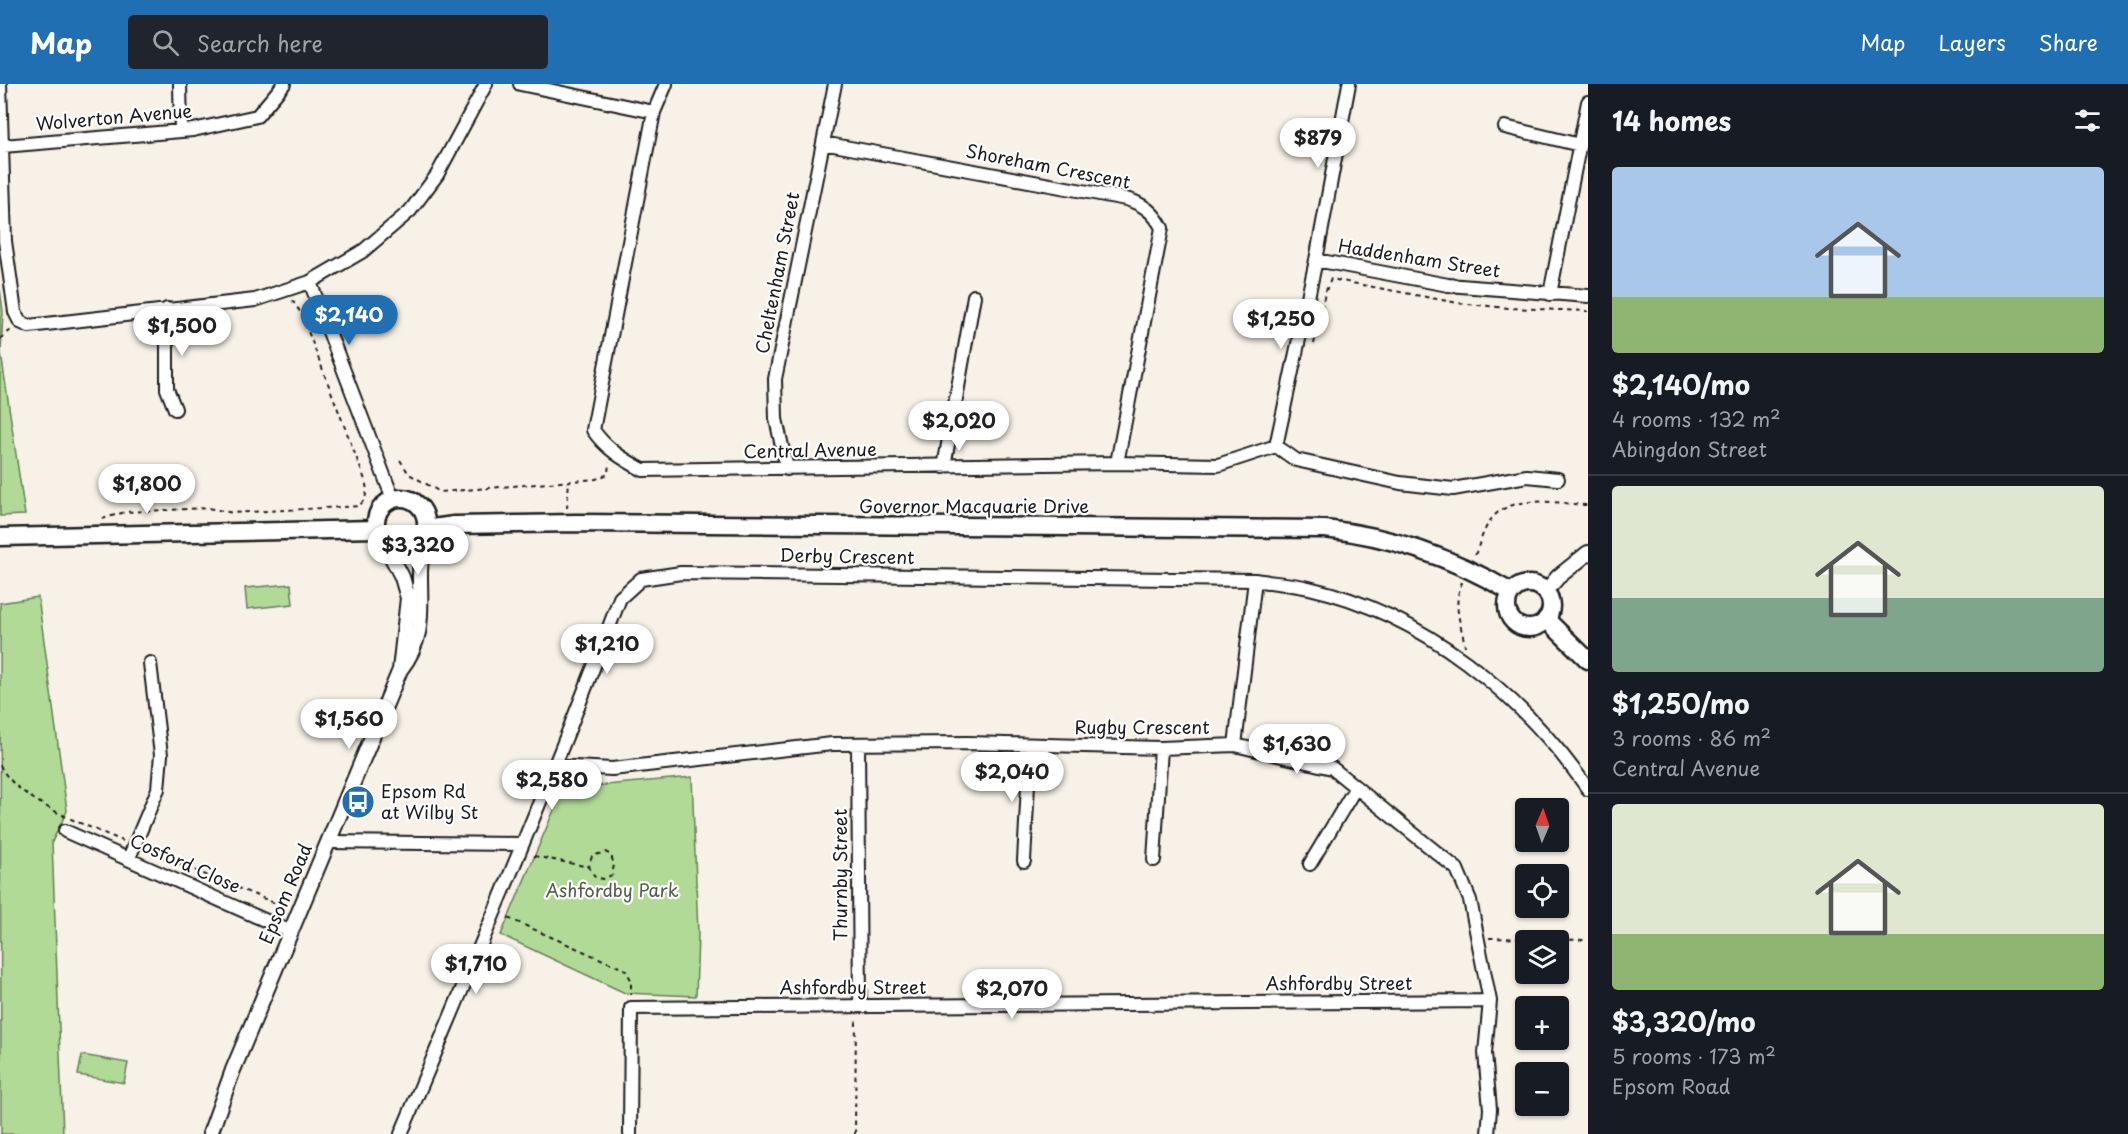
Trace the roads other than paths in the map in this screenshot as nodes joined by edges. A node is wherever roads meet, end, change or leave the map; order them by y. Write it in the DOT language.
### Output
graph roads {
  1 [pos="0,84"];
  2 [pos="180,84"];
  3 [pos="284,84"];
  4 [pos="486,84"];
  5 [pos="520,84"];
  6 [pos="666,84"];
  7 [pos="835,84"];
  8 [pos="1349,84"];
  9 [pos="1588,102"];
  10 [pos="654,112"];
  11 [pos="1505,127"];
  12 [pos="182,131"];
  13 [pos="823,143"];
  14 [pos="1580,145"];
  15 [pos="3,146"];
  16 [pos="1316,260"];
  17 [pos="310,282"];
  18 [pos="1550,294"];
  19 [pos="974,296"];
  20 [pos="1588,296"];
  21 [pos="167,309"];
  22 [pos="175,409"];
  23 [pos="1276,446"];
  24 [pos="1117,463"];
  25 [pos="944,467"];
  26 [pos="787,469"];
  27 [pos="1558,479"];
  28 [pos="393,499"];
  29 [pos="425,533"];
  30 [pos="380,536"];
  31 [pos="0,537"];
  32 [pos="1588,553"];
  33 [pos="1255,580"];
  34 [pos="1546,591"];
  35 [pos="1511,592"];
  36 [pos="1546,619"];
  37 [pos="1588,660"];
  38 [pos="150,663"];
  39 [pos="400,670"];
  40 [pos="858,744"];
  41 [pos="1235,745"];
  42 [pos="1030,746"];
  43 [pos="1161,748"];
  44 [pos="556,766"];
  45 [pos="1356,787"];
  46 [pos="1588,789"];
  47 [pos="65,831"];
  48 [pos="328,842"];
  49 [pos="521,844"];
  50 [pos="129,858"];
  51 [pos="1154,860"];
  52 [pos="1024,861"];
  53 [pos="1310,864"];
  54 [pos="290,931"];
  55 [pos="1490,1001"];
  56 [pos="860,1006"];
  57 [pos="210,1134"];
  58 [pos="401,1134"];
  59 [pos="630,1134"];
  60 [pos="1488,1134"];
  1 -- 15 [label="street"];
  2 -- 12 [label="street"];
  3 -- 12 [label="street, Wolverton Avenue"];
  4 -- 17 [label="street"];
  5 -- 10 [label="street"];
  6 -- 10 [label="street, Central Avenue"];
  7 -- 13 [label="street, Cheltenham Street"];
  8 -- 16 [label="street"];
  9 -- 14 [label="street"];
  10 -- 26 [label="street, Central Avenue"];
  11 -- 14 [label="street"];
  12 -- 15 [label="street, Wolverton Avenue"];
  13 -- 24 [label="street, Shoreham Crescent"];
  13 -- 26 [label="street, Cheltenham Street"];
  14 -- 18 [label="street"];
  15 -- 21 [label="street"];
  16 -- 18 [label="street, Haddenham Street"];
  16 -- 23 [label="street"];
  17 -- 21 [label="street"];
  17 -- 28 [label="street"];
  18 -- 20 [label="street, Haddenham Street"];
  19 -- 25 [label="street"];
  21 -- 22 [label="street"];
  23 -- 24 [label="street, Central Avenue"];
  23 -- 27 [label="street"];
  24 -- 25 [label="street, Central Avenue"];
  25 -- 26 [label="street, Central Avenue"];
  28 -- 29 [label="main road"];
  28 -- 30 [label="main road"];
  29 -- 30 [label="main road"];
  29 -- 35 [label="main road, Governor Macquarie Drive"];
  29 -- 39 [label="street, Epsom Road"];
  30 -- 31 [label="main road"];
  30 -- 39 [label="street, Epsom Road"];
  32 -- 34 [label="street"];
  33 -- 41 [label="street"];
  33 -- 44 [label="street, Derby Crescent"];
  33 -- 46 [label="street, Derby Crescent"];
  34 -- 35 [label="main road"];
  34 -- 36 [label="main road"];
  35 -- 36 [label="main road"];
  36 -- 37 [label="main road"];
  38 -- 50 [label="street"];
  39 -- 48 [label="street, Epsom Road"];
  40 -- 42 [label="street, Rugby Crescent"];
  40 -- 44 [label="street, Rugby Crescent"];
  40 -- 56 [label="street, Thurnby Street"];
  41 -- 43 [label="street, Rugby Crescent"];
  41 -- 45 [label="street, Rugby Crescent"];
  42 -- 43 [label="street, Rugby Crescent"];
  42 -- 52 [label="street"];
  43 -- 51 [label="street"];
  44 -- 49 [label="street, Derby Crescent"];
  45 -- 53 [label="street"];
  45 -- 55 [label="street, Rugby Crescent"];
  47 -- 50 [label="street, Cosford Close"];
  48 -- 49 [label="street"];
  48 -- 54 [label="street, Epsom Road"];
  49 -- 58 [label="street, Derby Crescent"];
  50 -- 54 [label="street, Cosford Close"];
  54 -- 57 [label="street, Epsom Road"];
  55 -- 56 [label="street, Ashfordby Street"];
  55 -- 60 [label="street, Rugby Crescent"];
  56 -- 59 [label="street, Ashfordby Street"];
}
